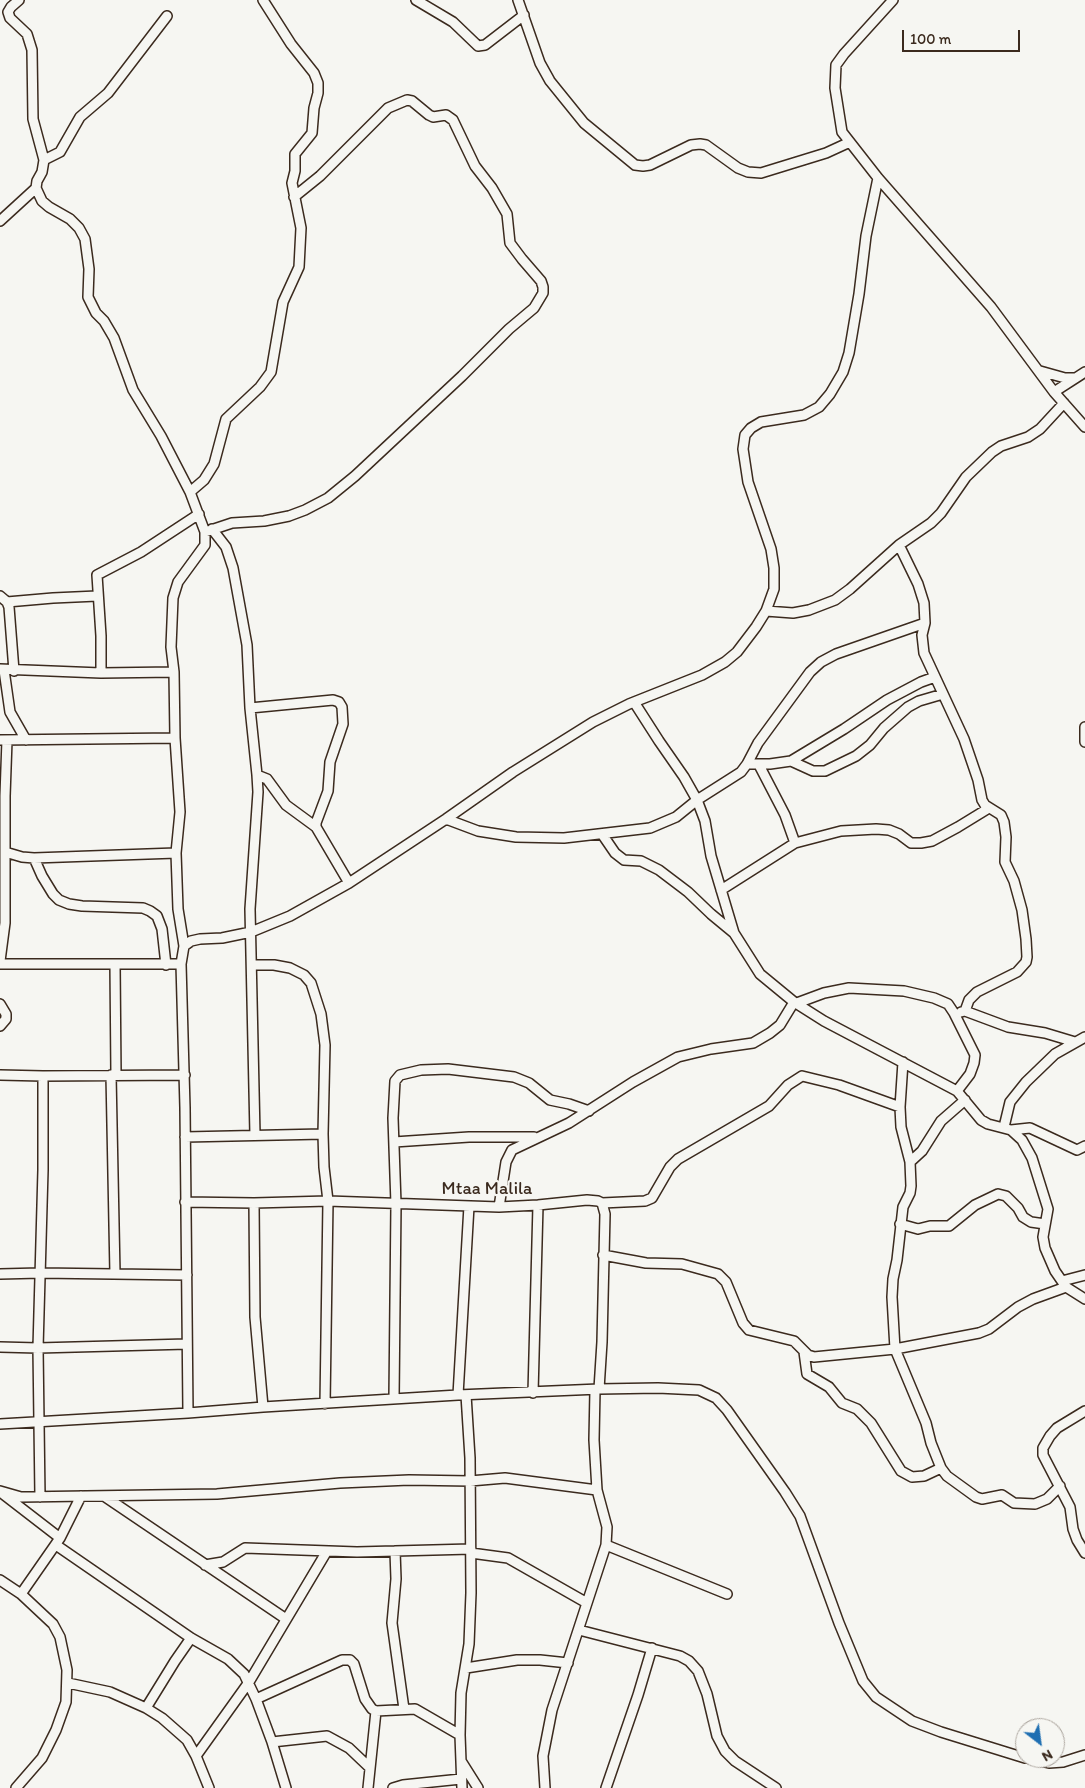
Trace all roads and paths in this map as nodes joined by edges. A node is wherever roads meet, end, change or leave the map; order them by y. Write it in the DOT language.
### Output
graph roads {
  1 [pos="19,0"];
  2 [pos="263,0"];
  3 [pos="416,0"];
  4 [pos="518,0"];
  5 [pos="893,0"];
  6 [pos="524,15"];
  7 [pos="167,16"];
  8 [pos="850,142"];
  9 [pos="44,160"];
  10 [pos="878,178"];
  11 [pos="36,188"];
  12 [pos="294,197"];
  13 [pos="0,221"];
  14 [pos="1040,372"];
  15 [pos="1085,372"];
  16 [pos="1075,378"];
  17 [pos="1054,392"];
  18 [pos="1064,403"];
  19 [pos="1085,427"];
  20 [pos="190,492"];
  21 [pos="199,514"];
  22 [pos="209,531"];
  23 [pos="899,545"];
  24 [pos="0,596"];
  25 [pos="97,596"];
  26 [pos="7,602"];
  27 [pos="766,611"];
  28 [pos="925,623"];
  29 [pos="2,670"];
  30 [pos="14,671"];
  31 [pos="174,672"];
  32 [pos="101,673"];
  33 [pos="935,677"];
  34 [pos="943,694"];
  35 [pos="634,702"];
  36 [pos="250,708"];
  37 [pos="1085,727"];
  38 [pos="175,738"];
  39 [pos="4,740"];
  40 [pos="26,740"];
  41 [pos="1085,742"];
  42 [pos="791,761"];
  43 [pos="748,764"];
  44 [pos="759,765"];
  45 [pos="257,775"];
  46 [pos="697,800"];
  47 [pos="989,808"];
  48 [pos="446,820"];
  49 [pos="316,827"];
  50 [pos="602,834"];
  51 [pos="795,843"];
  52 [pos="5,852"];
  53 [pos="176,853"];
  54 [pos="34,858"];
  55 [pos="350,883"];
  56 [pos="721,890"];
  57 [pos="2,898"];
  58 [pos="251,932"];
  59 [pos="734,933"];
  60 [pos="184,946"];
  61 [pos="0,958"];
  62 [pos="115,964"];
  63 [pos="182,964"];
  64 [pos="166,965"];
  65 [pos="252,965"];
  66 [pos="796,1003"];
  67 [pos="0,1004"];
  68 [pos="965,1011"];
  69 [pos="954,1013"];
  70 [pos="0,1026"];
  71 [pos="1085,1037"];
  72 [pos="1075,1042"];
  73 [pos="903,1062"];
  74 [pos="0,1075"];
  75 [pos="113,1075"];
  76 [pos="185,1075"];
  77 [pos="43,1076"];
  78 [pos="957,1091"];
  79 [pos="965,1100"];
  80 [pos="900,1108"];
  81 [pos="589,1111"];
  82 [pos="1008,1129"];
  83 [pos="322,1134"];
  84 [pos="255,1135"];
  85 [pos="185,1137"];
  86 [pos="537,1138"];
  87 [pos="394,1142"];
  88 [pos="1085,1146"];
  89 [pos="910,1162"];
  90 [pos="328,1201"];
  91 [pos="185,1202"];
  92 [pos="254,1203"];
  93 [pos="602,1203"];
  94 [pos="396,1204"];
  95 [pos="538,1205"];
  96 [pos="469,1206"];
  97 [pos="498,1207"];
  98 [pos="900,1224"];
  99 [pos="1045,1224"];
  100 [pos="603,1255"];
  101 [pos="40,1273"];
  102 [pos="0,1274"];
  103 [pos="115,1274"];
  104 [pos="1085,1275"];
  105 [pos="187,1276"];
  106 [pos="1064,1284"];
  107 [pos="1085,1299"];
  108 [pos="188,1344"];
  109 [pos="0,1347"];
  110 [pos="38,1348"];
  111 [pos="895,1349"];
  112 [pos="804,1352"];
  113 [pos="596,1390"];
  114 [pos="532,1393"];
  115 [pos="462,1395"];
  116 [pos="394,1398"];
  117 [pos="325,1404"];
  118 [pos="263,1407"];
  119 [pos="1085,1411"];
  120 [pos="188,1413"];
  121 [pos="39,1422"];
  122 [pos="0,1424"];
  123 [pos="941,1468"];
  124 [pos="470,1481"];
  125 [pos="1060,1486"];
  126 [pos="597,1490"];
  127 [pos="1,1492"];
  128 [pos="81,1496"];
  129 [pos="103,1496"];
  130 [pos="40,1497"];
  131 [pos="58,1542"];
  132 [pos="606,1545"];
  133 [pos="327,1551"];
  134 [pos="395,1551"];
  135 [pos="471,1551"];
  136 [pos="1085,1553"];
  137 [pos="205,1565"];
  138 [pos="0,1580"];
  139 [pos="21,1594"];
  140 [pos="727,1594"];
  141 [pos="587,1603"];
  142 [pos="286,1619"];
  143 [pos="579,1630"];
  144 [pos="191,1638"];
  145 [pos="652,1648"];
  146 [pos="568,1663"];
  147 [pos="466,1668"];
  148 [pos="249,1682"];
  149 [pos="68,1683"];
  150 [pos="256,1699"];
  151 [pos="146,1708"];
  152 [pos="404,1709"];
  153 [pos="376,1711"];
  154 [pos="460,1735"];
  155 [pos="272,1742"];
  156 [pos="1015,1755"];
  157 [pos="1085,1755"];
  158 [pos="196,1756"];
  159 [pos="460,1759"];
  160 [pos="1065,1761"];
  161 [pos="369,1767"];
  162 [pos="461,1784"];
  163 [pos="16,1788"];
  164 [pos="209,1788"];
  165 [pos="286,1788"];
  166 [pos="368,1788"];
  167 [pos="393,1788"];
  168 [pos="478,1788"];
  169 [pos="545,1788"];
  170 [pos="606,1788"];
  171 [pos="776,1788"];
  1 -- 9 [label="street"];
  2 -- 12 [label="street"];
  3 -- 6 [label="street"];
  4 -- 6 [label="street"];
  5 -- 8 [label="street"];
  6 -- 8 [label="street"];
  7 -- 9 [label="street"];
  8 -- 10 [label="street"];
  9 -- 11 [label="street"];
  10 -- 14 [label="street"];
  10 -- 27 [label="street"];
  11 -- 13 [label="street"];
  11 -- 20 [label="street"];
  12 -- 20 [label="street"];
  12 -- 22 [label="street"];
  14 -- 16 [label="street"];
  14 -- 17 [label="street"];
  15 -- 16 [label="street"];
  16 -- 17 [label="street"];
  17 -- 18 [label="street"];
  18 -- 19 [label="street"];
  18 -- 23 [label="street"];
  20 -- 21 [label="street"];
  21 -- 22 [label="street"];
  21 -- 25 [label="street"];
  22 -- 31 [label="street"];
  22 -- 36 [label="street"];
  23 -- 27 [label="street"];
  23 -- 28 [label="street"];
  24 -- 26 [label="street"];
  25 -- 26 [label="street"];
  25 -- 32 [label="street"];
  26 -- 30 [label="street"];
  27 -- 35 [label="street"];
  28 -- 33 [label="street"];
  28 -- 43 [label="street"];
  29 -- 30 [label="street"];
  29 -- 40 [label="street"];
  30 -- 32 [label="street"];
  31 -- 32 [label="street"];
  31 -- 38 [label="street"];
  33 -- 34 [label="street"];
  33 -- 42 [label="street"];
  34 -- 42 [label="street"];
  34 -- 47 [label="street"];
  35 -- 46 [label="street"];
  35 -- 48 [label="street"];
  36 -- 45 [label="street"];
  36 -- 49 [label="street"];
  37 -- 41 [label="street"];
  38 -- 40 [label="street"];
  38 -- 53 [label="street"];
  39 -- 40 [label="street"];
  39 -- 52 [label="street"];
  42 -- 44 [label="street"];
  43 -- 44 [label="street"];
  43 -- 46 [label="street"];
  44 -- 51 [label="street"];
  45 -- 49 [label="street"];
  45 -- 58 [label="street"];
  46 -- 50 [label="street"];
  46 -- 56 [label="street"];
  47 -- 51 [label="street"];
  47 -- 68 [label="street"];
  48 -- 50 [label="street"];
  48 -- 55 [label="street"];
  49 -- 55 [label="street"];
  50 -- 59 [label="street"];
  51 -- 56 [label="street"];
  52 -- 54 [label="street"];
  52 -- 57 [label="street"];
  53 -- 54 [label="street"];
  53 -- 60 [label="street"];
  54 -- 64 [label="street"];
  55 -- 58 [label="street"];
  56 -- 59 [label="street"];
  57 -- 61 [label="street"];
  58 -- 60 [label="street"];
  58 -- 65 [label="street"];
  59 -- 66 [label="street"];
  60 -- 63 [label="street"];
  61 -- 62 [label="street"];
  62 -- 64 [label="street"];
  62 -- 75 [label="street"];
  63 -- 64 [label="street"];
  63 -- 76 [label="street"];
  65 -- 83 [label="street"];
  65 -- 84 [label="street"];
  66 -- 69 [label="street"];
  66 -- 73 [label="street"];
  66 -- 81 [label="street"];
  67 -- 70 [label="street"];
  68 -- 69 [label="street"];
  68 -- 72 [label="street"];
  69 -- 78 [label="street"];
  71 -- 72 [label="street"];
  72 -- 82 [label="street"];
  73 -- 78 [label="street"];
  73 -- 80 [label="street"];
  74 -- 77 [label="street"];
  75 -- 76 [label="street"];
  75 -- 77 [label="street"];
  75 -- 103 [label="street"];
  76 -- 85 [label="street"];
  77 -- 101 [label="street"];
  78 -- 79 [label="street"];
  79 -- 82 [label="street"];
  79 -- 89 [label="street"];
  80 -- 89 [label="street"];
  80 -- 93 [label="street, Mtaa Malila"];
  81 -- 86 [label="street"];
  81 -- 87 [label="street"];
  82 -- 88 [label="street"];
  82 -- 99 [label="street"];
  83 -- 84 [label="street"];
  83 -- 90 [label="street"];
  84 -- 85 [label="street"];
  85 -- 91 [label="street"];
  86 -- 87 [label="street"];
  86 -- 97 [label="street"];
  87 -- 94 [label="street"];
  89 -- 98 [label="street"];
  90 -- 92 [label="street, Mtaa Malila"];
  90 -- 94 [label="street, Mtaa Malila"];
  90 -- 117 [label="street"];
  91 -- 92 [label="street, Mtaa Malila"];
  91 -- 105 [label="street"];
  92 -- 118 [label="street"];
  93 -- 95 [label="street, Mtaa Malila"];
  93 -- 100 [label="street"];
  94 -- 96 [label="street, Mtaa Malila"];
  94 -- 116 [label="street"];
  95 -- 97 [label="street, Mtaa Malila"];
  95 -- 114 [label="street"];
  96 -- 97 [label="street, Mtaa Malila"];
  96 -- 115 [label="street"];
  98 -- 99 [label="street"];
  98 -- 111 [label="street"];
  99 -- 106 [label="street"];
  100 -- 112 [label="street"];
  100 -- 113 [label="street"];
  101 -- 102 [label="street"];
  101 -- 103 [label="street"];
  101 -- 110 [label="street"];
  103 -- 105 [label="street"];
  104 -- 106 [label="street"];
  105 -- 108 [label="street"];
  106 -- 107 [label="street"];
  106 -- 111 [label="street"];
  108 -- 110 [label="street"];
  108 -- 120 [label="street"];
  109 -- 110 [label="street"];
  110 -- 121 [label="street"];
  111 -- 112 [label="street"];
  111 -- 123 [label="street"];
  112 -- 123 [label="street"];
  113 -- 114 [label="street"];
  113 -- 126 [label="street"];
  113 -- 156 [label="street"];
  114 -- 115 [label="street"];
  115 -- 116 [label="street"];
  115 -- 124 [label="street"];
  116 -- 117 [label="street"];
  117 -- 118 [label="street"];
  118 -- 120 [label="street"];
  119 -- 125 [label="street"];
  120 -- 121 [label="street"];
  121 -- 122 [label="street"];
  121 -- 130 [label="street"];
  123 -- 125 [label="street"];
  124 -- 126 [label="street"];
  124 -- 129 [label="street"];
  124 -- 135 [label="street"];
  125 -- 136 [label="street"];
  126 -- 132 [label="street"];
  127 -- 130 [label="street"];
  127 -- 131 [label="street"];
  128 -- 129 [label="street"];
  128 -- 130 [label="street"];
  128 -- 131 [label="street"];
  129 -- 137 [label="street"];
  131 -- 139 [label="street"];
  131 -- 144 [label="street"];
  132 -- 140 [label="street"];
  132 -- 141 [label="street"];
  133 -- 134 [label="street"];
  133 -- 137 [label="street"];
  133 -- 142 [label="street"];
  134 -- 135 [label="street"];
  134 -- 152 [label="street"];
  135 -- 141 [label="street"];
  135 -- 147 [label="street"];
  137 -- 142 [label="street"];
  138 -- 139 [label="street"];
  139 -- 149 [label="street"];
  141 -- 143 [label="street"];
  142 -- 148 [label="street"];
  143 -- 145 [label="street"];
  143 -- 146 [label="street"];
  144 -- 148 [label="street"];
  144 -- 151 [label="street"];
  145 -- 170 [label="street"];
  145 -- 171 [label="street"];
  146 -- 147 [label="street"];
  146 -- 169 [label="street"];
  147 -- 154 [label="street"];
  148 -- 150 [label="street"];
  148 -- 158 [label="street"];
  149 -- 151 [label="street"];
  149 -- 163 [label="street"];
  150 -- 153 [label="street"];
  150 -- 155 [label="street"];
  151 -- 158 [label="street"];
  152 -- 153 [label="street"];
  152 -- 154 [label="street"];
  153 -- 161 [label="street"];
  154 -- 159 [label="street"];
  155 -- 161 [label="street"];
  155 -- 165 [label="street"];
  157 -- 160 [label="street"];
  158 -- 164 [label="street"];
  159 -- 162 [label="street"];
  159 -- 168 [label="street"];
  161 -- 166 [label="street"];
  162 -- 167 [label="street"];
}
